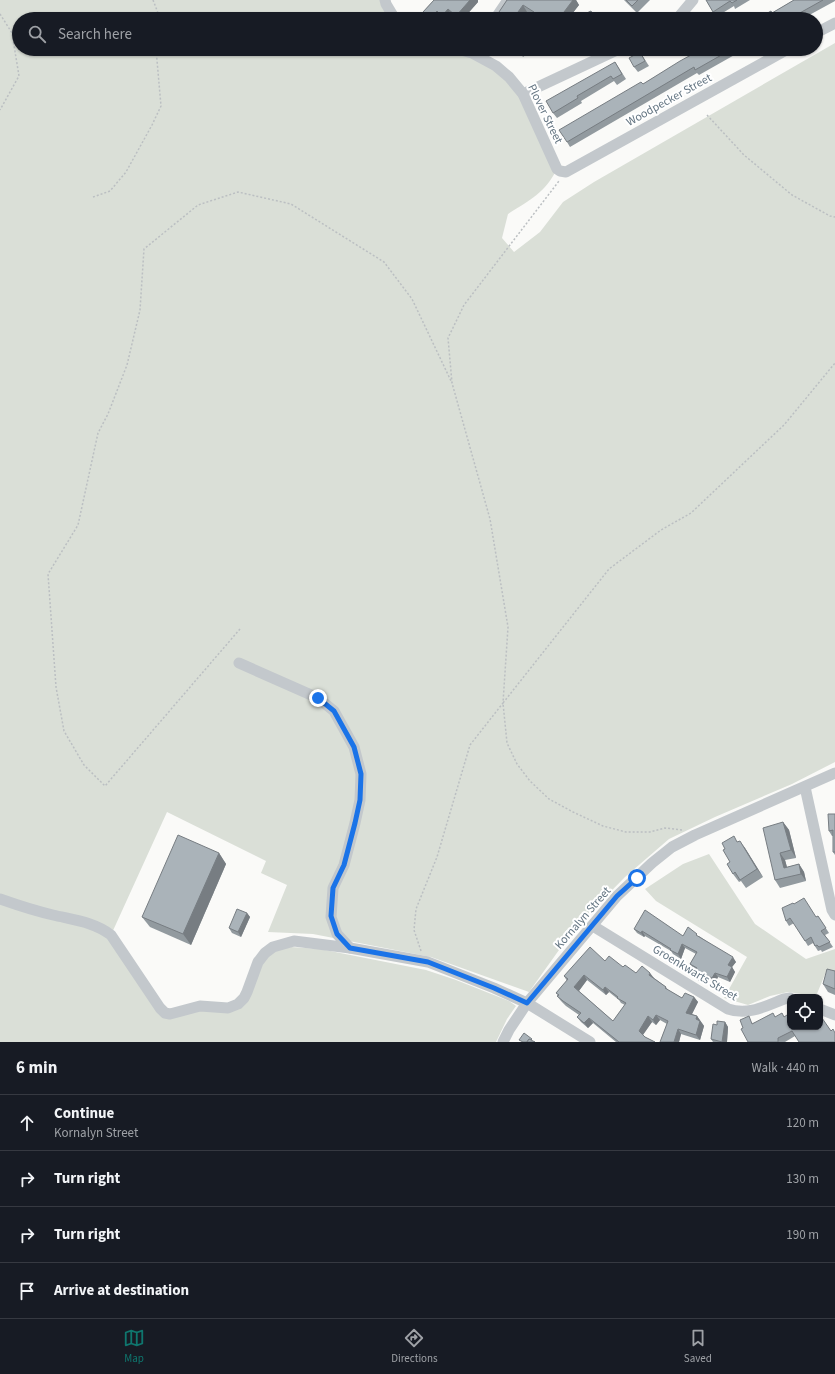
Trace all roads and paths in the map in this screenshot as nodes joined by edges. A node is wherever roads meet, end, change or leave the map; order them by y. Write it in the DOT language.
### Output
graph roads {
  1 [pos="153,0"];
  2 [pos="385,0"];
  3 [pos="508,0"];
  4 [pos="693,0"];
  5 [pos="158,12"];
  6 [pos="391,12"];
  7 [pos="500,12"];
  8 [pos="683,12"];
  9 [pos="0,14"];
  10 [pos="835,23"];
  11 [pos="823,29"];
  12 [pos="12,34"];
  13 [pos="16,56"];
  14 [pos="157,56"];
  15 [pos="481,56"];
  16 [pos="604,56"];
  17 [pos="775,56"];
  18 [pos="523,94"];
  19 [pos="0,110"];
  20 [pos="707,115"];
  21 [pos="564,172"];
  22 [pos="94,197"];
  23 [pos="835,217"];
  24 [pos="835,363"];
  25 [pos="452,383"];
  26 [pos="240,629"];
  27 [pos="239,663"];
  28 [pos="503,703"];
  29 [pos="835,773"];
  30 [pos="804,787"];
  31 [pos="695,835"];
  32 [pos="0,899"];
  33 [pos="835,915"];
  34 [pos="593,926"];
  35 [pos="350,948"];
  36 [pos="428,962"];
  37 [pos="787,998"];
  38 [pos="527,1003"];
  39 [pos="823,1010"];
  40 [pos="835,1015"];
  41 [pos="503,1042"];
  42 [pos="590,1042"];
  1 -- 5 [label="path"];
  2 -- 6 [label="street"];
  3 -- 7 [label="street"];
  4 -- 8 [label="street"];
  9 -- 12 [label="path"];
  10 -- 11 [label="street"];
  13 -- 19 [label="path"];
  14 -- 22 [label="path"];
  15 -- 18 [label="street, Plover Street"];
  16 -- 18 [label="street"];
  17 -- 21 [label="street, Woodpecker Street"];
  18 -- 21 [label="street, Plover Street"];
  20 -- 23 [label="path"];
  21 -- 25 [label="path"];
  24 -- 28 [label="path"];
  25 -- 26 [label="path"];
  25 -- 28 [label="path"];
  27 -- 35 [label="street"];
  28 -- 31 [label="path"];
  28 -- 36 [label="path"];
  29 -- 30 [label="street, Kornalyn Street"];
  30 -- 31 [label="street, Kornalyn Street"];
  30 -- 33 [label="street"];
  31 -- 34 [label="street, Kornalyn Street"];
  32 -- 35 [label="street"];
  34 -- 37 [label="street, Groenkwarts Street"];
  34 -- 38 [label="street, Kornalyn Street"];
  35 -- 36 [label="street"];
  36 -- 38 [label="street"];
  38 -- 41 [label="street, Kornalyn Street"];
  38 -- 42 [label="street"];
  39 -- 40 [label="street"];
}
